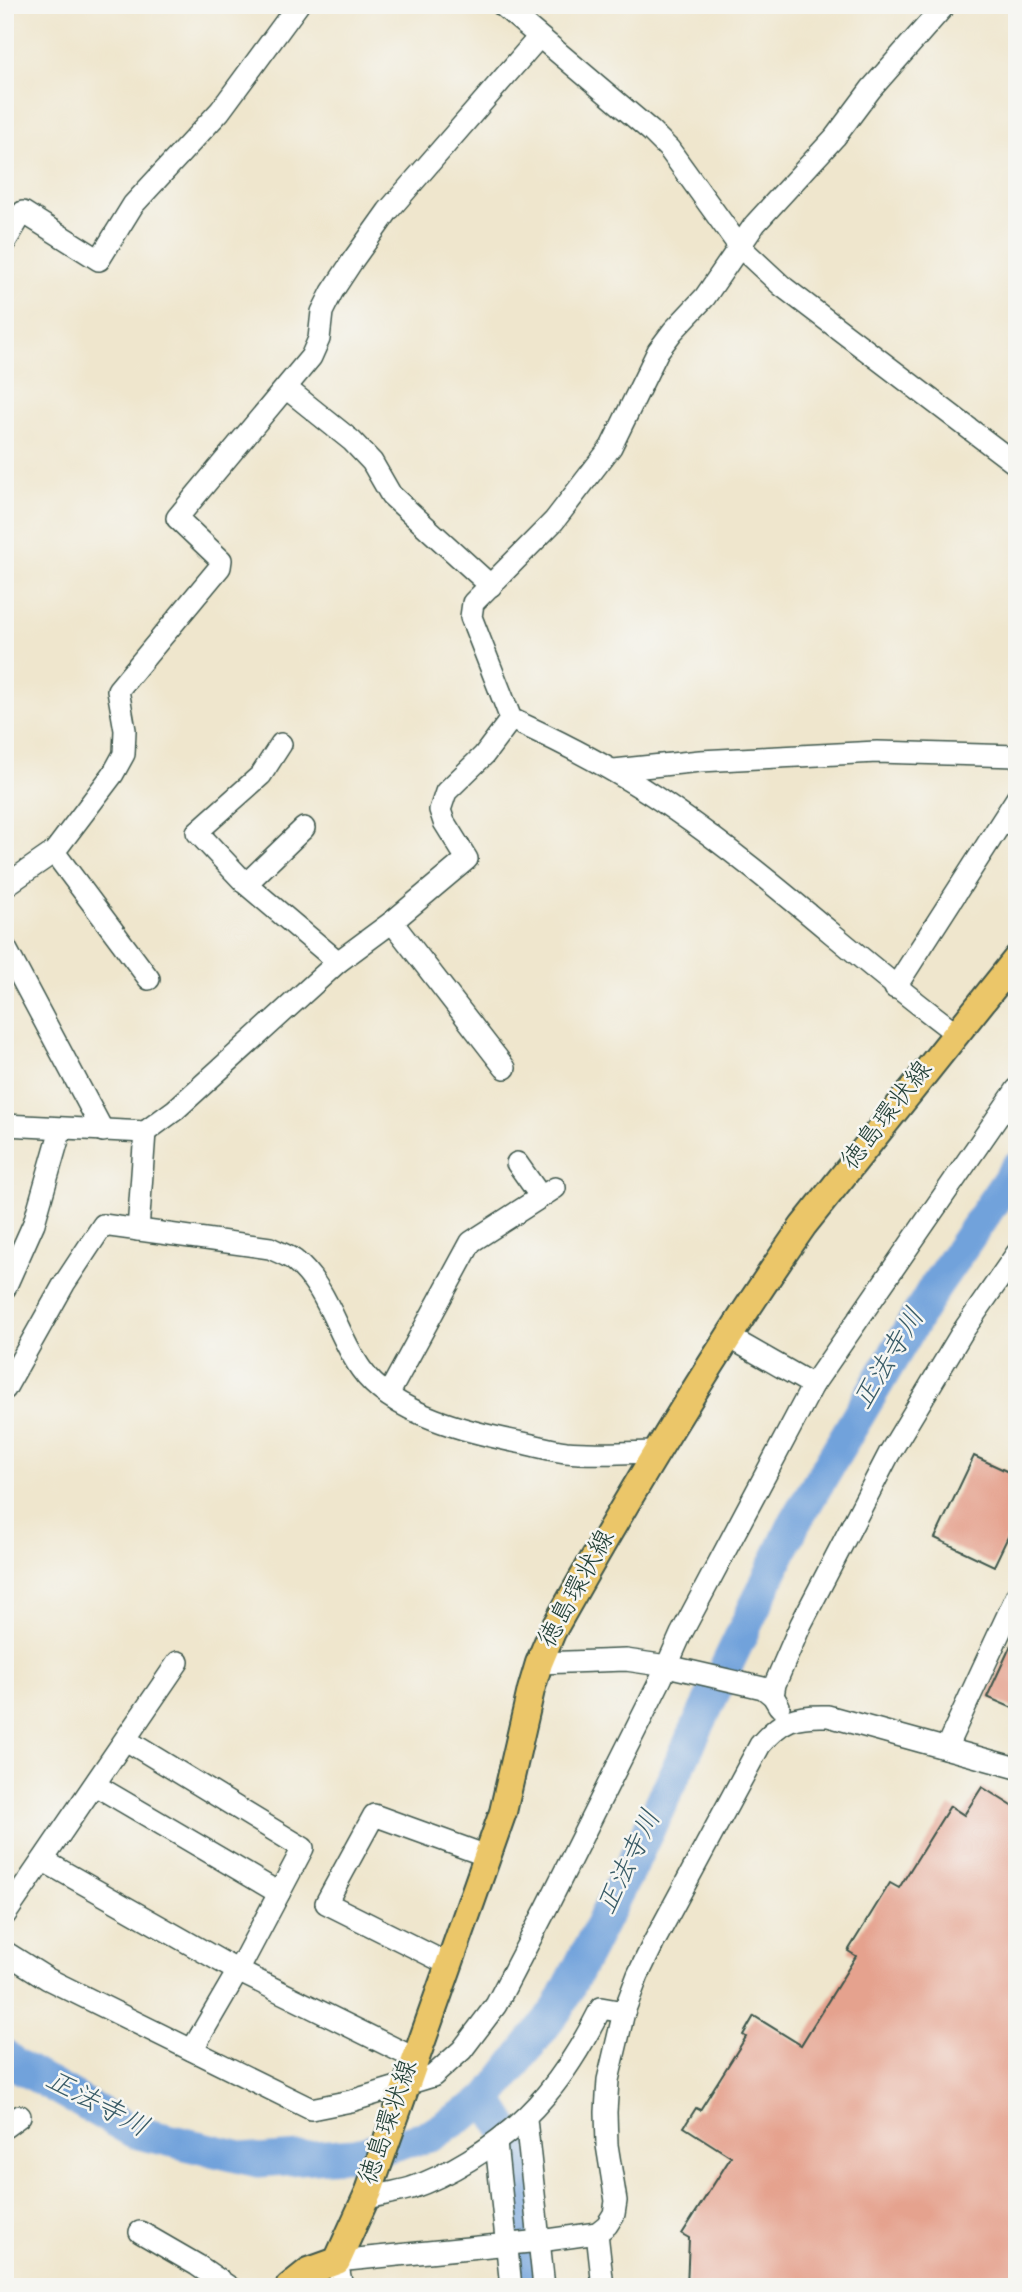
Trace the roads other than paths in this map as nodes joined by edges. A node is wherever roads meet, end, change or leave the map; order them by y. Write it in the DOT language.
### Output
graph roads {
  1 [pos="298,5"];
  2 [pos="502,5"];
  3 [pos="945,5"];
  4 [pos="539,37"];
  5 [pos="5,242"];
  6 [pos="739,246"];
  7 [pos="286,388"];
  8 [pos="1017,465"];
  9 [pos="491,586"];
  10 [pos="511,719"];
  11 [pos="281,744"];
  12 [pos="1017,756"];
  13 [pos="614,770"];
  14 [pos="1017,798"];
  15 [pos="304,828"];
  16 [pos="54,852"];
  17 [pos="246,884"];
  18 [pos="5,886"];
  19 [pos="392,922"];
  20 [pos="5,947"];
  21 [pos="1017,958"];
  22 [pos="338,962"];
  23 [pos="149,979"];
  24 [pos="895,988"];
  25 [pos="956,1033"];
  26 [pos="505,1068"];
  27 [pos="1017,1090"];
  28 [pos="5,1125"];
  29 [pos="61,1129"];
  30 [pos="103,1131"];
  31 [pos="145,1132"];
  32 [pos="517,1163"];
  33 [pos="138,1230"];
  34 [pos="1017,1253"];
  35 [pos="5,1288"];
  36 [pos="729,1338"];
  37 [pos="813,1385"];
  38 [pos="5,1389"];
  39 [pos="388,1395"];
  40 [pos="657,1452"];
  41 [pos="1017,1595"];
  42 [pos="178,1662"];
  43 [pos="539,1662"];
  44 [pos="671,1667"];
  45 [pos="768,1692"];
  46 [pos="787,1720"];
  47 [pos="126,1740"];
  48 [pos="946,1748"];
  49 [pos="1017,1768"];
  50 [pos="95,1785"];
  51 [pos="486,1856"];
  52 [pos="44,1861"];
  53 [pos="279,1893"];
  54 [pos="5,1915"];
  55 [pos="5,1952"];
  56 [pos="448,1964"];
  57 [pos="238,1971"];
  58 [pos="624,2012"];
  59 [pos="192,2050"];
  60 [pos="414,2058"];
  61 [pos="402,2094"];
  62 [pos="522,2122"];
  63 [pos="498,2142"];
  64 [pos="366,2195"];
  65 [pos="140,2232"];
  66 [pos="597,2233"];
  67 [pos="537,2241"];
  68 [pos="510,2244"];
  69 [pos="337,2261"];
  70 [pos="229,2287"];
  71 [pos="289,2287"];
  72 [pos="342,2287"];
  73 [pos="511,2287"];
  74 [pos="544,2287"];
  75 [pos="603,2287"];
  1 -- 5 [label="street"];
  2 -- 4 [label="street"];
  3 -- 6 [label="street"];
  4 -- 6 [label="street"];
  4 -- 7 [label="street"];
  6 -- 8 [label="street"];
  6 -- 9 [label="street"];
  7 -- 9 [label="street"];
  7 -- 16 [label="street"];
  9 -- 10 [label="street"];
  10 -- 13 [label="street"];
  10 -- 19 [label="street"];
  11 -- 17 [label="street"];
  12 -- 13 [label="street"];
  13 -- 24 [label="street"];
  14 -- 24 [label="street"];
  15 -- 17 [label="street"];
  16 -- 18 [label="street"];
  16 -- 23 [label="street"];
  17 -- 22 [label="street"];
  19 -- 22 [label="street"];
  19 -- 26 [label="street"];
  20 -- 30 [label="street"];
  21 -- 25 [label="main road, 徳島環状線"];
  22 -- 31 [label="street"];
  24 -- 25 [label="street"];
  25 -- 36 [label="main road, 徳島環状線"];
  27 -- 37 [label="street"];
  28 -- 29 [label="street"];
  29 -- 30 [label="street"];
  29 -- 35 [label="street"];
  30 -- 31 [label="street"];
  31 -- 33 [label="street"];
  32 -- 39 [label="street"];
  33 -- 38 [label="street"];
  33 -- 39 [label="street"];
  34 -- 45 [label="street"];
  36 -- 37 [label="street"];
  36 -- 40 [label="main road, 徳島環状線"];
  37 -- 44 [label="street"];
  39 -- 40 [label="street"];
  40 -- 43 [label="main road, 徳島環状線"];
  41 -- 48 [label="street"];
  42 -- 47 [label="street"];
  43 -- 44 [label="street"];
  43 -- 51 [label="main road, 徳島環状線"];
  44 -- 45 [label="street"];
  44 -- 61 [label="street"];
  45 -- 46 [label="street"];
  46 -- 48 [label="street"];
  46 -- 58 [label="street"];
  47 -- 50 [label="street"];
  47 -- 53 [label="street"];
  48 -- 49 [label="street"];
  50 -- 52 [label="street"];
  50 -- 53 [label="street"];
  51 -- 56 [label="main road, 徳島環状線"];
  51 -- 56 [label="street"];
  52 -- 54 [label="street"];
  52 -- 57 [label="street"];
  53 -- 57 [label="street"];
  55 -- 59 [label="street"];
  56 -- 60 [label="main road, 徳島環状線"];
  57 -- 59 [label="street"];
  57 -- 60 [label="street"];
  58 -- 62 [label="street"];
  58 -- 66 [label="street"];
  59 -- 61 [label="street"];
  60 -- 61 [label="main road, 徳島環状線"];
  61 -- 64 [label="main road, 徳島環状線"];
  62 -- 63 [label="street"];
  62 -- 67 [label="street"];
  63 -- 64 [label="street"];
  63 -- 68 [label="street"];
  64 -- 69 [label="main road, 徳島環状線"];
  65 -- 70 [label="street"];
  66 -- 67 [label="street"];
  66 -- 75 [label="street"];
  67 -- 68 [label="street"];
  67 -- 74 [label="street"];
  68 -- 69 [label="street"];
  68 -- 73 [label="street"];
  69 -- 71 [label="main road"];
  69 -- 72 [label="street"];
}
